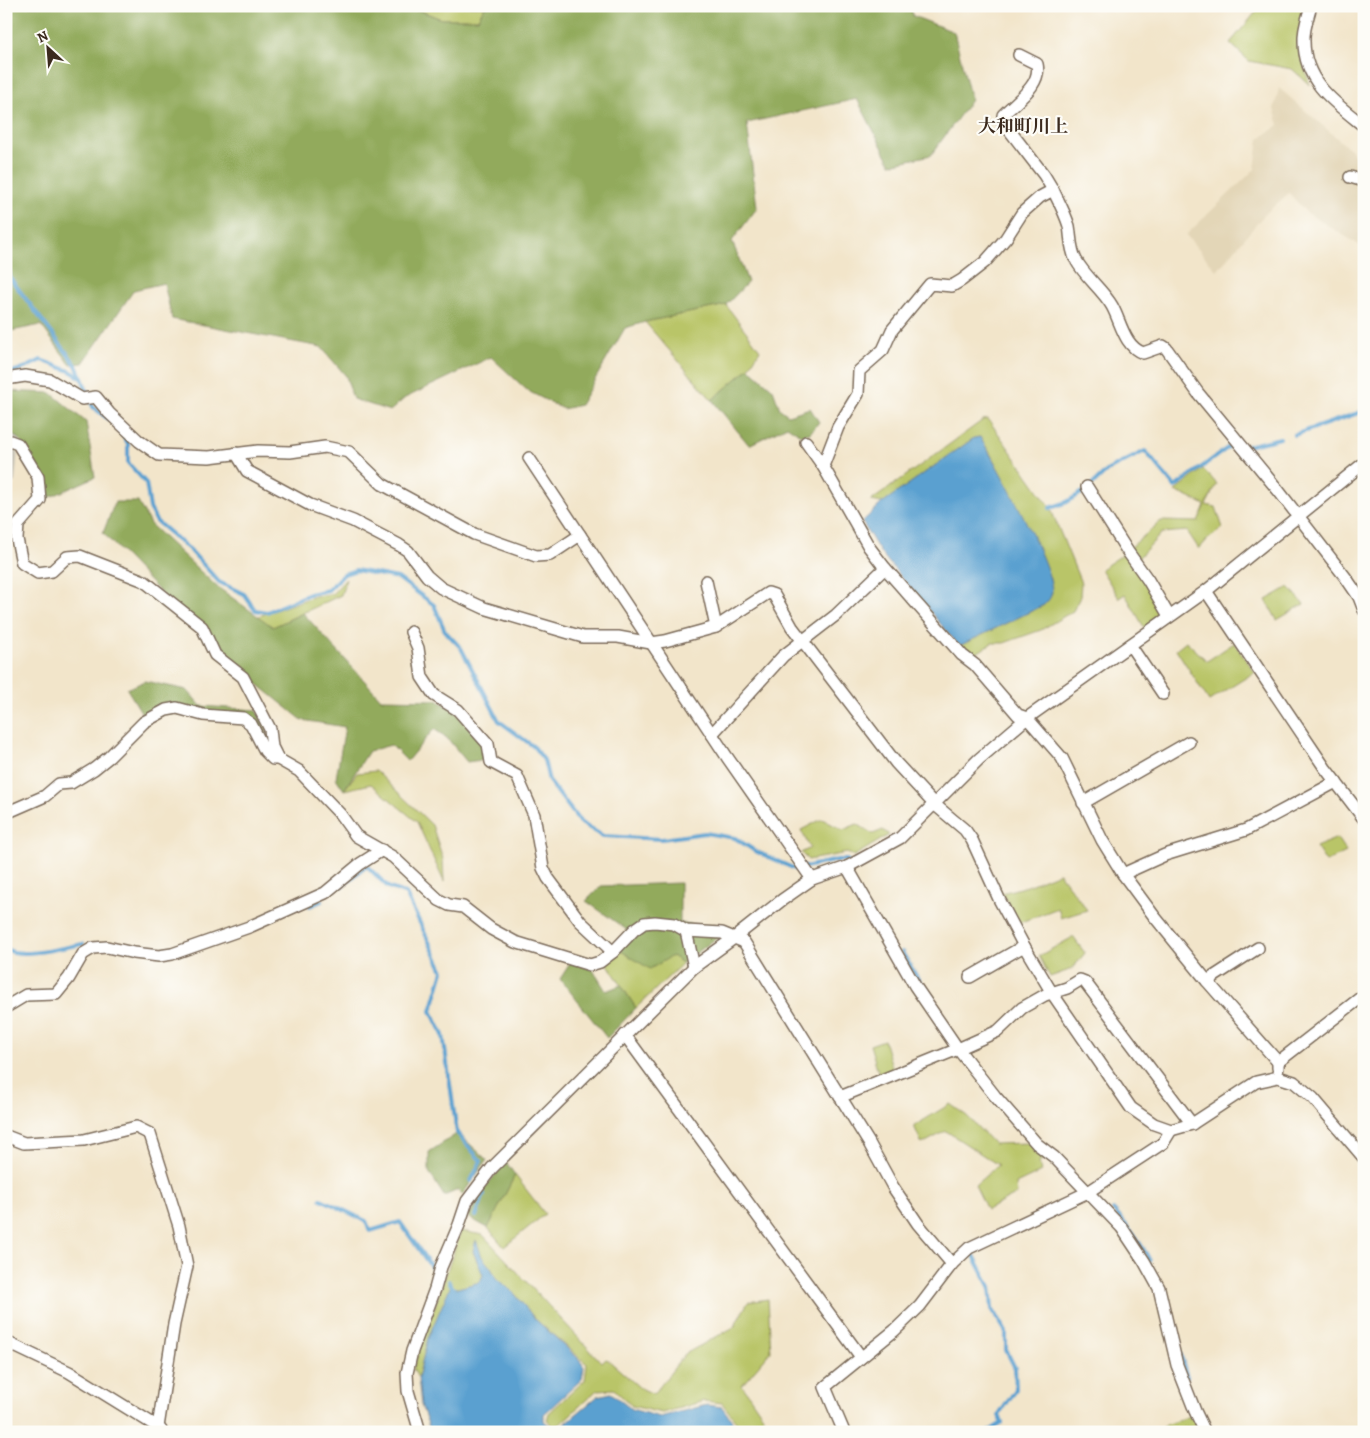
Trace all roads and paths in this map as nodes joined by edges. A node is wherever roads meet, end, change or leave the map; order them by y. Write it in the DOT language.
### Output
graph roads {
  1 [pos="1311,6"];
  2 [pos="1019,55"];
  3 [pos="1364,126"];
  4 [pos="1350,177"];
  5 [pos="1364,182"];
  6 [pos="1053,190"];
  7 [pos="6,379"];
  8 [pos="10,441"];
  9 [pos="806,442"];
  10 [pos="236,454"];
  11 [pos="529,458"];
  12 [pos="1364,463"];
  13 [pos="823,466"];
  14 [pos="1087,486"];
  15 [pos="1298,517"];
  16 [pos="580,535"];
  17 [pos="885,568"];
  18 [pos="706,581"];
  19 [pos="1206,591"];
  20 [pos="1364,610"];
  21 [pos="1169,616"];
  22 [pos="716,627"];
  23 [pos="411,632"];
  24 [pos="803,642"];
  25 [pos="651,643"];
  26 [pos="1130,645"];
  27 [pos="1163,694"];
  28 [pos="1027,718"];
  29 [pos="712,734"];
  30 [pos="1189,742"];
  31 [pos="278,759"];
  32 [pos="1336,782"];
  33 [pos="1083,803"];
  34 [pos="934,804"];
  35 [pos="6,813"];
  36 [pos="1364,820"];
  37 [pos="382,850"];
  38 [pos="847,867"];
  39 [pos="1123,874"];
  40 [pos="810,876"];
  41 [pos="686,931"];
  42 [pos="734,938"];
  43 [pos="1024,946"];
  44 [pos="1258,948"];
  45 [pos="613,952"];
  46 [pos="694,967"];
  47 [pos="970,977"];
  48 [pos="1206,981"];
  49 [pos="1052,993"];
  50 [pos="1364,995"];
  51 [pos="6,1007"];
  52 [pos="625,1035"];
  53 [pos="963,1047"];
  54 [pos="1278,1062"];
  55 [pos="1278,1077"];
  56 [pos="840,1098"];
  57 [pos="1192,1124"];
  58 [pos="1171,1130"];
  59 [pos="6,1136"];
  60 [pos="1364,1158"];
  61 [pos="1094,1189"];
  62 [pos="952,1264"];
  63 [pos="6,1342"];
  64 [pos="861,1357"];
  65 [pos="160,1429"];
  66 [pos="420,1432"];
  67 [pos="844,1432"];
  68 [pos="1205,1432"];
  1 -- 3 [label="street"];
  2 -- 6 [label="street"];
  4 -- 5 [label="street"];
  6 -- 13 [label="street"];
  6 -- 15 [label="street"];
  7 -- 10 [label="street"];
  8 -- 31 [label="street"];
  9 -- 13 [label="street"];
  10 -- 16 [label="street"];
  10 -- 25 [label="street"];
  11 -- 16 [label="street"];
  12 -- 15 [label="street"];
  13 -- 17 [label="street"];
  14 -- 21 [label="street"];
  15 -- 19 [label="street"];
  15 -- 20 [label="street"];
  16 -- 25 [label="street"];
  17 -- 24 [label="street"];
  17 -- 28 [label="street"];
  18 -- 22 [label="street"];
  19 -- 21 [label="street"];
  19 -- 32 [label="street"];
  21 -- 26 [label="street"];
  22 -- 24 [label="street"];
  22 -- 25 [label="street"];
  23 -- 45 [label="street"];
  24 -- 29 [label="street"];
  24 -- 34 [label="street"];
  25 -- 29 [label="street"];
  26 -- 27 [label="street"];
  26 -- 28 [label="street"];
  28 -- 33 [label="street"];
  28 -- 34 [label="street"];
  29 -- 40 [label="street"];
  30 -- 33 [label="street"];
  31 -- 35 [label="street"];
  31 -- 37 [label="street"];
  32 -- 36 [label="street"];
  32 -- 39 [label="street"];
  33 -- 39 [label="street"];
  34 -- 38 [label="street"];
  34 -- 43 [label="street"];
  37 -- 45 [label="street"];
  37 -- 51 [label="street"];
  38 -- 40 [label="street"];
  38 -- 53 [label="street"];
  39 -- 48 [label="street"];
  40 -- 42 [label="street"];
  41 -- 42 [label="street"];
  41 -- 45 [label="street"];
  41 -- 46 [label="street"];
  42 -- 46 [label="street"];
  42 -- 56 [label="street"];
  43 -- 47 [label="street"];
  43 -- 49 [label="street"];
  44 -- 48 [label="street"];
  46 -- 52 [label="street"];
  48 -- 54 [label="street"];
  49 -- 53 [label="street"];
  49 -- 57 [label="street"];
  49 -- 58 [label="street"];
  50 -- 54 [label="street"];
  52 -- 64 [label="street"];
  52 -- 66 [label="street"];
  53 -- 56 [label="street"];
  53 -- 61 [label="street"];
  54 -- 55 [label="street"];
  55 -- 57 [label="street"];
  55 -- 60 [label="street"];
  56 -- 62 [label="street"];
  57 -- 58 [label="street"];
  58 -- 61 [label="street"];
  59 -- 65 [label="street"];
  61 -- 62 [label="street"];
  61 -- 68 [label="street"];
  62 -- 64 [label="street"];
  63 -- 65 [label="street"];
  64 -- 67 [label="street"];
}
